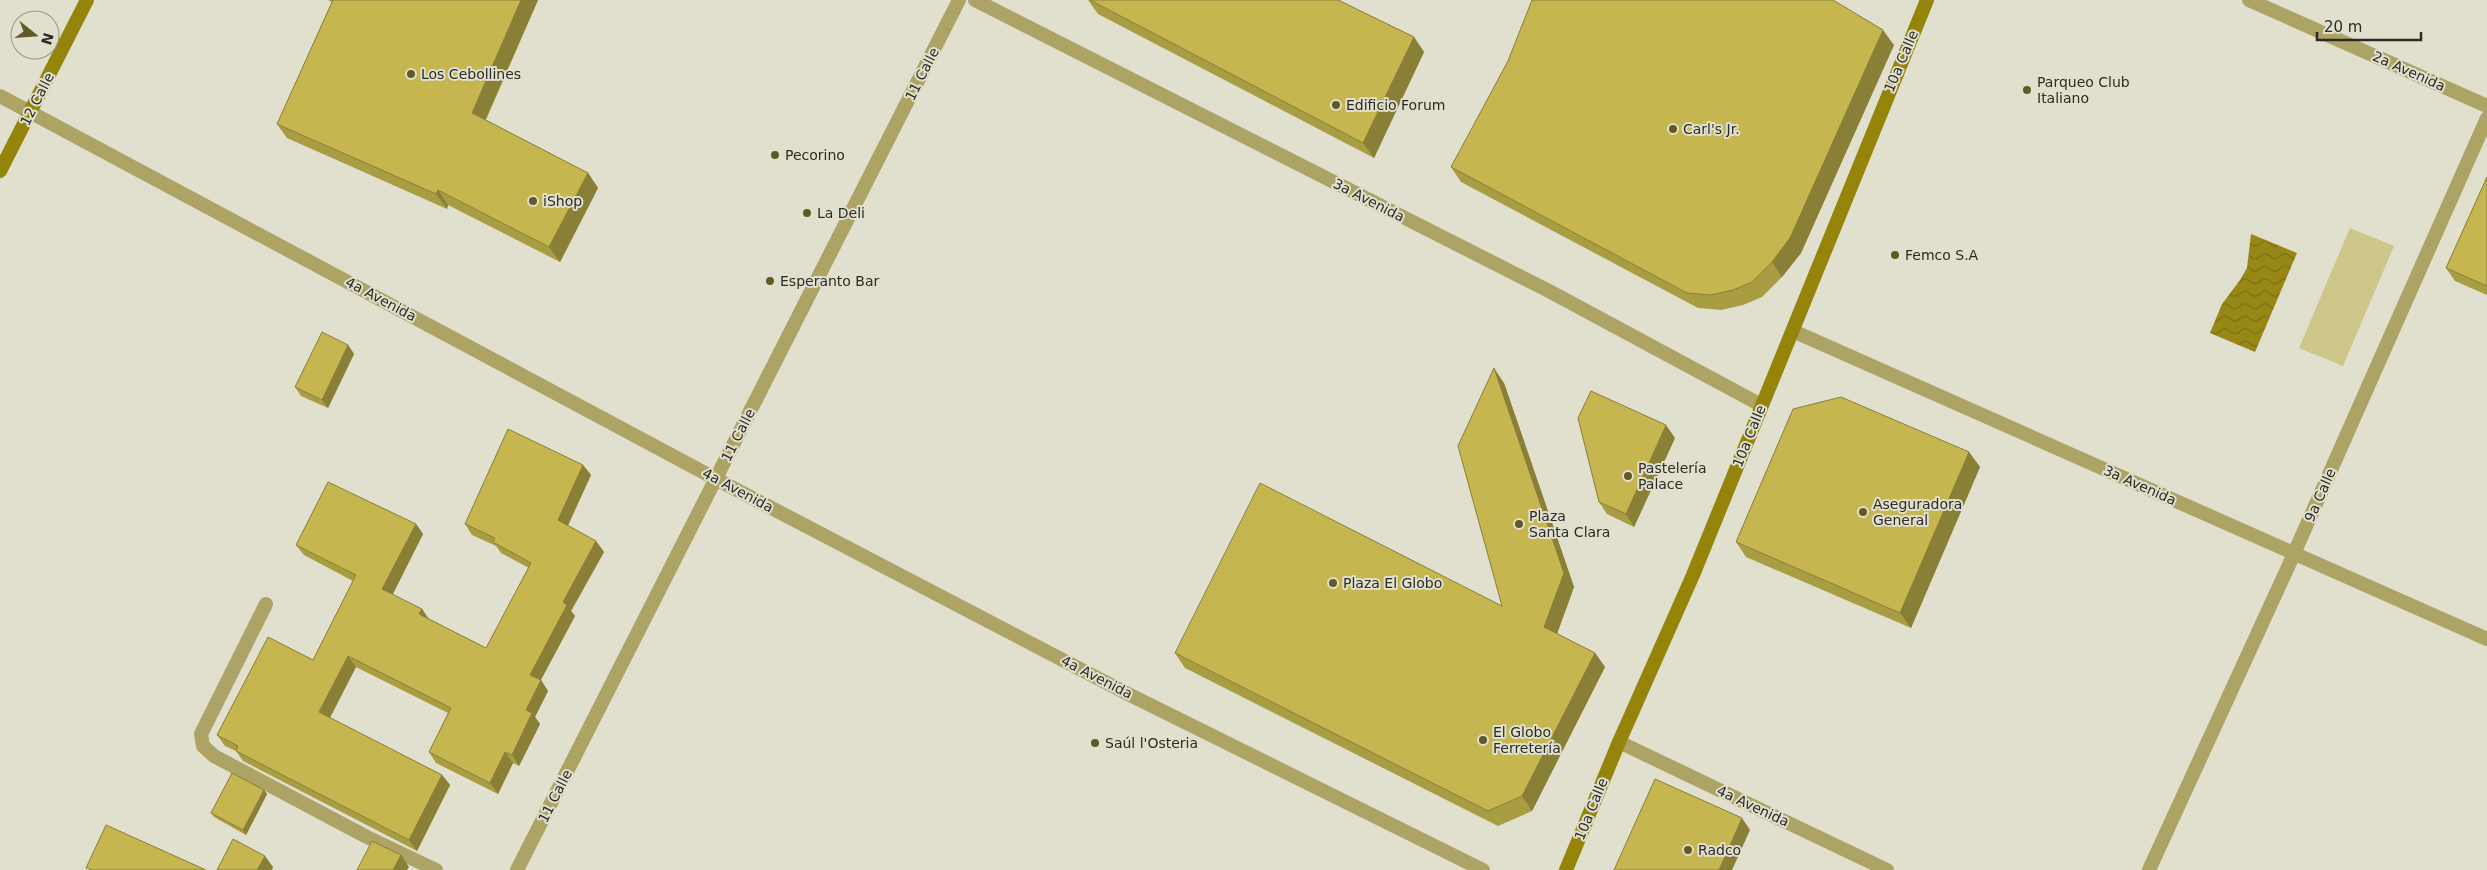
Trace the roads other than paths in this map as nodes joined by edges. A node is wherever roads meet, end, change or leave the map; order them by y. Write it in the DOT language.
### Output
graph roads {
  1 [pos="87,0"];
  2 [pos="959,0"];
  3 [pos="975,0"];
  4 [pos="1927,0"];
  5 [pos="2249,0"];
  6 [pos="0,96"];
  7 [pos="2487,106"];
  8 [pos="30,111"];
  9 [pos="2487,118"];
  10 [pos="0,171"];
  11 [pos="1793,331"];
  12 [pos="1761,405"];
  13 [pos="716,479"];
  14 [pos="2294,554"];
  15 [pos="266,604"];
  16 [pos="2487,639"];
  17 [pos="1619,742"];
  18 [pos="436,870"];
  19 [pos="518,870"];
  20 [pos="1483,870"];
  21 [pos="1566,870"];
  22 [pos="1888,870"];
  23 [pos="2149,870"];
  1 -- 8 [label="main road, 12 Calle"];
  2 -- 13 [label="street, 11 Calle"];
  3 -- 12 [label="street, 3a Avenida"];
  4 -- 11 [label="main road, 10a Calle"];
  5 -- 7 [label="street, 2a Avenida"];
  6 -- 8 [label="street, 4a Avenida"];
  8 -- 10 [label="main road, 12 Calle"];
  8 -- 13 [label="street, 4a Avenida"];
  9 -- 14 [label="street, 9a Calle"];
  11 -- 12 [label="main road, 10a Calle"];
  11 -- 14 [label="street, 3a Avenida"];
  12 -- 17 [label="main road, 10a Calle"];
  13 -- 19 [label="street, 11 Calle"];
  13 -- 20 [label="street, 4a Avenida"];
  14 -- 16 [label="street, 3a Avenida"];
  14 -- 23 [label="street, 9a Calle"];
  15 -- 18 [label="street"];
  17 -- 21 [label="main road, 10a Calle"];
  17 -- 22 [label="street, 4a Avenida"];
}
